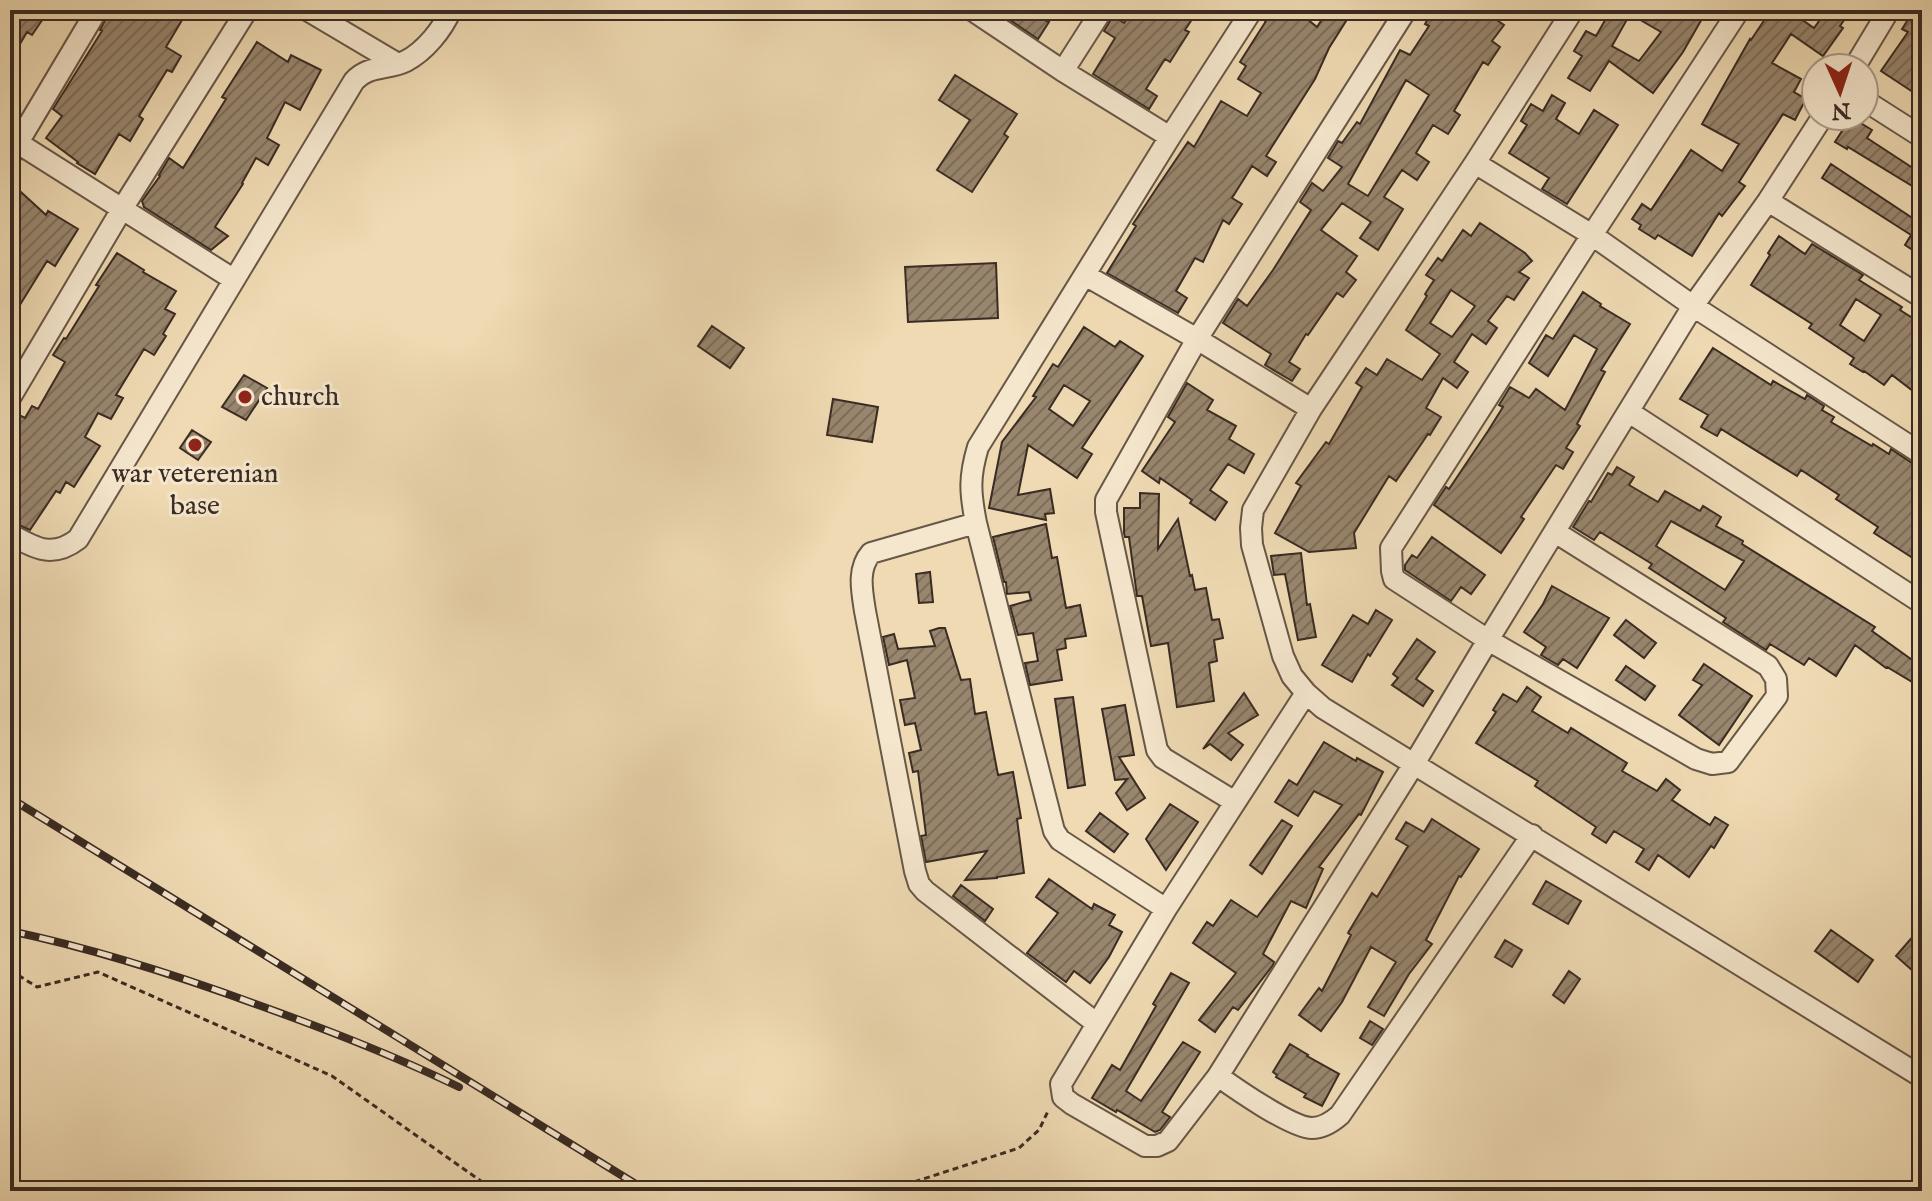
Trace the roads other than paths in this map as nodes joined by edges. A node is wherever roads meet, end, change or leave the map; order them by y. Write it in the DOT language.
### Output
graph roads {
  1 [pos="97,10"];
  2 [pos="247,10"];
  3 [pos="307,10"];
  4 [pos="451,10"];
  5 [pos="972,10"];
  6 [pos="1102,10"];
  7 [pos="1252,10"];
  8 [pos="1406,10"];
  9 [pos="1739,10"];
  10 [pos="1889,10"];
  11 [pos="1564,14"];
  12 [pos="1864,52"];
  13 [pos="398,64"];
  14 [pos="1063,71"];
  15 [pos="1880,110"];
  16 [pos="1813,132"];
  17 [pos="1170,137"];
  18 [pos="1922,137"];
  19 [pos="13,146"];
  20 [pos="1475,163"];
  21 [pos="1768,201"];
  22 [pos="122,209"];
  23 [pos="1592,235"];
  24 [pos="1085,275"];
  25 [pos="233,279"];
  26 [pos="1922,297"];
  27 [pos="1693,306"];
  28 [pos="1197,339"];
  29 [pos="10,398"];
  30 [pos="1311,409"];
  31 [pos="1629,412"];
  32 [pos="1922,454"];
  33 [pos="976,523"];
  34 [pos="1555,532"];
  35 [pos="10,534"];
  36 [pos="1922,603"];
  37 [pos="1488,640"];
  38 [pos="1306,693"];
  39 [pos="1414,764"];
  40 [pos="1235,802"];
  41 [pos="1532,835"];
  42 [pos="1166,909"];
  43 [pos="1096,1023"];
  44 [pos="1218,1076"];
  45 [pos="1922,1077"];
  1 -- 19 [label="street"];
  2 -- 22 [label="street"];
  3 -- 13 [label="street"];
  4 -- 13 [label="street"];
  5 -- 14 [label="street"];
  6 -- 14 [label="street"];
  7 -- 17 [label="street"];
  8 -- 28 [label="street"];
  9 -- 23 [label="street"];
  10 -- 12 [label="street"];
  11 -- 20 [label="street"];
  13 -- 25 [label="street"];
  14 -- 17 [label="street"];
  15 -- 18 [label="street"];
  16 -- 21 [label="street"];
  17 -- 24 [label="street"];
  19 -- 22 [label="street"];
  20 -- 23 [label="street"];
  20 -- 30 [label="street"];
  21 -- 26 [label="street"];
  21 -- 27 [label="street"];
  22 -- 25 [label="street"];
  22 -- 29 [label="street"];
  23 -- 27 [label="street"];
  23 -- 37 [label="street"];
  24 -- 28 [label="street"];
  24 -- 33 [label="street"];
  25 -- 35 [label="street"];
  27 -- 31 [label="street"];
  27 -- 32 [label="street"];
  28 -- 30 [label="street"];
  28 -- 40 [label="street"];
  30 -- 38 [label="street"];
  31 -- 34 [label="street"];
  31 -- 36 [label="street"];
  33 -- 42 [label="street"];
  33 -- 43 [label="street"];
  34 -- 37 [label="street"];
  34 -- 37 [label="street"];
  37 -- 39 [label="street"];
  38 -- 39 [label="street"];
  38 -- 40 [label="street"];
  39 -- 41 [label="street"];
  39 -- 44 [label="street"];
  40 -- 42 [label="street"];
  41 -- 44 [label="street"];
  41 -- 45 [label="street"];
  42 -- 43 [label="street"];
  43 -- 44 [label="street"];
}
